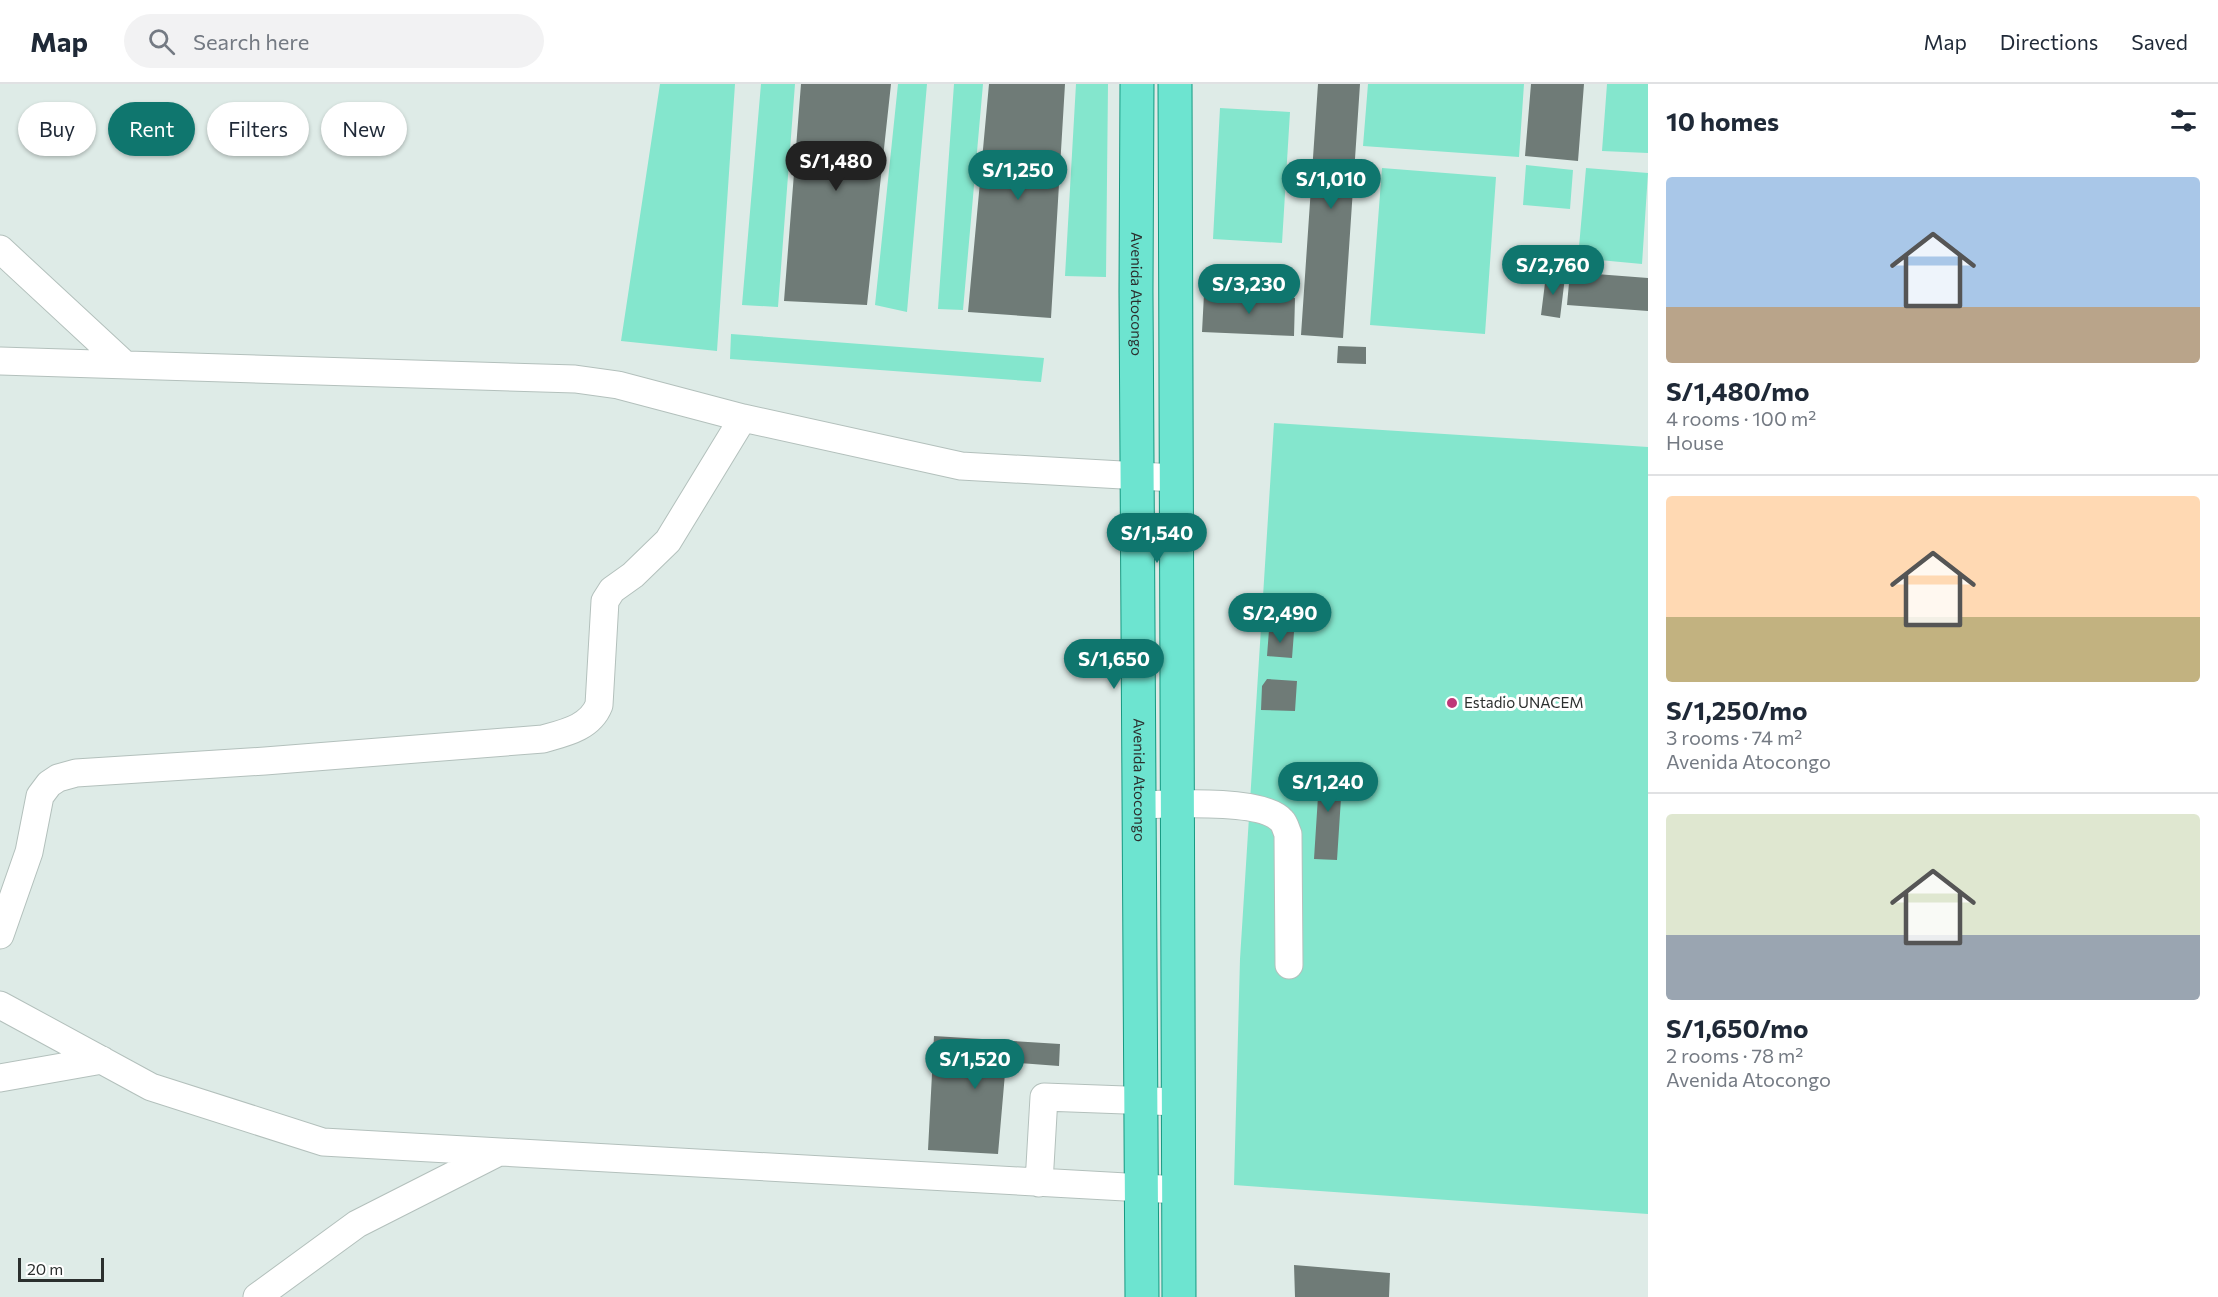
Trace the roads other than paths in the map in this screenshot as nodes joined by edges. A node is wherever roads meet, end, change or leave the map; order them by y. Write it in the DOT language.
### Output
graph roads {
  1 [pos="1137,84"];
  2 [pos="1175,84"];
  3 [pos="0,249"];
  4 [pos="1176,342"];
  5 [pos="1137,345"];
  6 [pos="0,361"];
  7 [pos="123,363"];
  8 [pos="743,418"];
  9 [pos="1138,477"];
  10 [pos="1175,478"];
  11 [pos="1138,538"];
  12 [pos="1176,539"];
  13 [pos="1177,804"];
  14 [pos="1139,805"];
  15 [pos="0,935"];
  16 [pos="1289,965"];
  17 [pos="0,1005"];
  18 [pos="102,1060"];
  19 [pos="0,1078"];
  20 [pos="1142,1100"];
  21 [pos="1179,1102"];
  22 [pos="498,1153"];
  23 [pos="1039,1183"];
  24 [pos="1142,1189"];
  25 [pos="1179,1190"];
  26 [pos="257,1297"];
  27 [pos="1143,1297"];
  28 [pos="1179,1297"];
  1 -- 5 [label="main road, Avenida Atocongo"];
  2 -- 4 [label="main road"];
  3 -- 7 [label="lane"];
  4 -- 5 [label="main road"];
  4 -- 10 [label="main road"];
  5 -- 9 [label="main road, Avenida Atocongo"];
  6 -- 7 [label="lane"];
  7 -- 8 [label="lane"];
  8 -- 9 [label="lane"];
  8 -- 15 [label="lane"];
  9 -- 10 [label="lane"];
  9 -- 11 [label="main road, Avenida Atocongo"];
  10 -- 12 [label="main road"];
  11 -- 12 [label="main road"];
  11 -- 14 [label="main road, Avenida Atocongo"];
  12 -- 13 [label="main road"];
  13 -- 14 [label="lane"];
  13 -- 16 [label="lane"];
  13 -- 21 [label="main road"];
  14 -- 20 [label="main road, Avenida Atocongo"];
  17 -- 18 [label="lane"];
  18 -- 19 [label="lane"];
  18 -- 22 [label="lane"];
  20 -- 21 [label="lane"];
  20 -- 23 [label="lane"];
  20 -- 24 [label="main road, Avenida Atocongo"];
  21 -- 25 [label="main road"];
  22 -- 23 [label="lane"];
  22 -- 26 [label="lane"];
  23 -- 24 [label="lane"];
  24 -- 25 [label="lane"];
  24 -- 27 [label="main road, Avenida Atocongo"];
  25 -- 28 [label="main road"];
}
